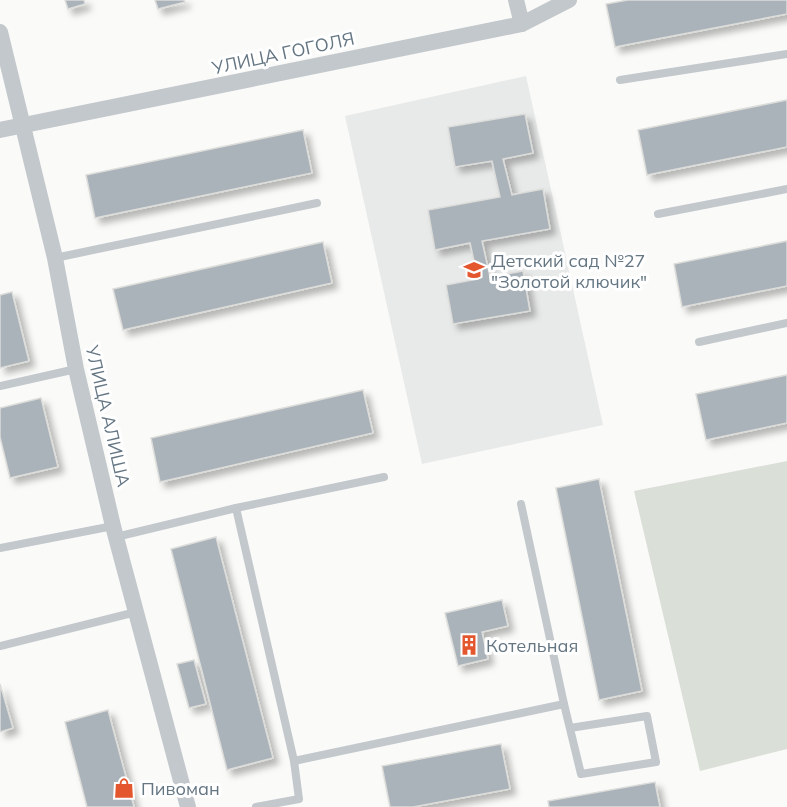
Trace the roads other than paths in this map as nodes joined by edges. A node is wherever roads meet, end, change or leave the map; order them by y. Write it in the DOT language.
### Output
graph roads {
  1 [pos="516,0"];
  2 [pos="569,0"];
  3 [pos="522,24"];
  4 [pos="0,32"];
  5 [pos="787,54"];
  6 [pos="620,80"];
  7 [pos="24,124"];
  8 [pos="0,130"];
  9 [pos="787,189"];
  10 [pos="317,202"];
  11 [pos="658,214"];
  12 [pos="55,258"];
  13 [pos="787,323"];
  14 [pos="699,342"];
  15 [pos="76,369"];
  16 [pos="0,386"];
  17 [pos="384,477"];
  18 [pos="521,504"];
  19 [pos="236,508"];
  20 [pos="114,531"];
  21 [pos="0,548"];
  22 [pos="136,612"];
  23 [pos="0,646"];
  24 [pos="564,704"];
  25 [pos="570,728"];
  26 [pos="294,761"];
  27 [pos="188,807"];
  28 [pos="256,807"];
  1 -- 3 [label="street"];
  2 -- 3 [label="street, УЛИЦА ГОГОЛЯ"];
  3 -- 7 [label="street, УЛИЦА ГОГОЛЯ"];
  4 -- 7 [label="street, УЛИЦА АЛИША"];
  5 -- 6 [label="lane"];
  7 -- 8 [label="street, УЛИЦА ГОГОЛЯ"];
  7 -- 12 [label="street, УЛИЦА АЛИША"];
  9 -- 11 [label="lane"];
  10 -- 12 [label="lane"];
  12 -- 15 [label="street, УЛИЦА АЛИША"];
  13 -- 14 [label="lane"];
  15 -- 16 [label="lane"];
  15 -- 20 [label="street, УЛИЦА АЛИША"];
  17 -- 19 [label="lane"];
  18 -- 24 [label="lane"];
  19 -- 20 [label="lane"];
  19 -- 26 [label="lane"];
  20 -- 21 [label="lane"];
  20 -- 22 [label="street, УЛИЦА АЛИША"];
  22 -- 23 [label="lane"];
  22 -- 27 [label="street, УЛИЦА АЛИША"];
  24 -- 25 [label="lane"];
  24 -- 26 [label="lane"];
  25 -- 25 [label="lane"];
  26 -- 28 [label="lane"];
}
